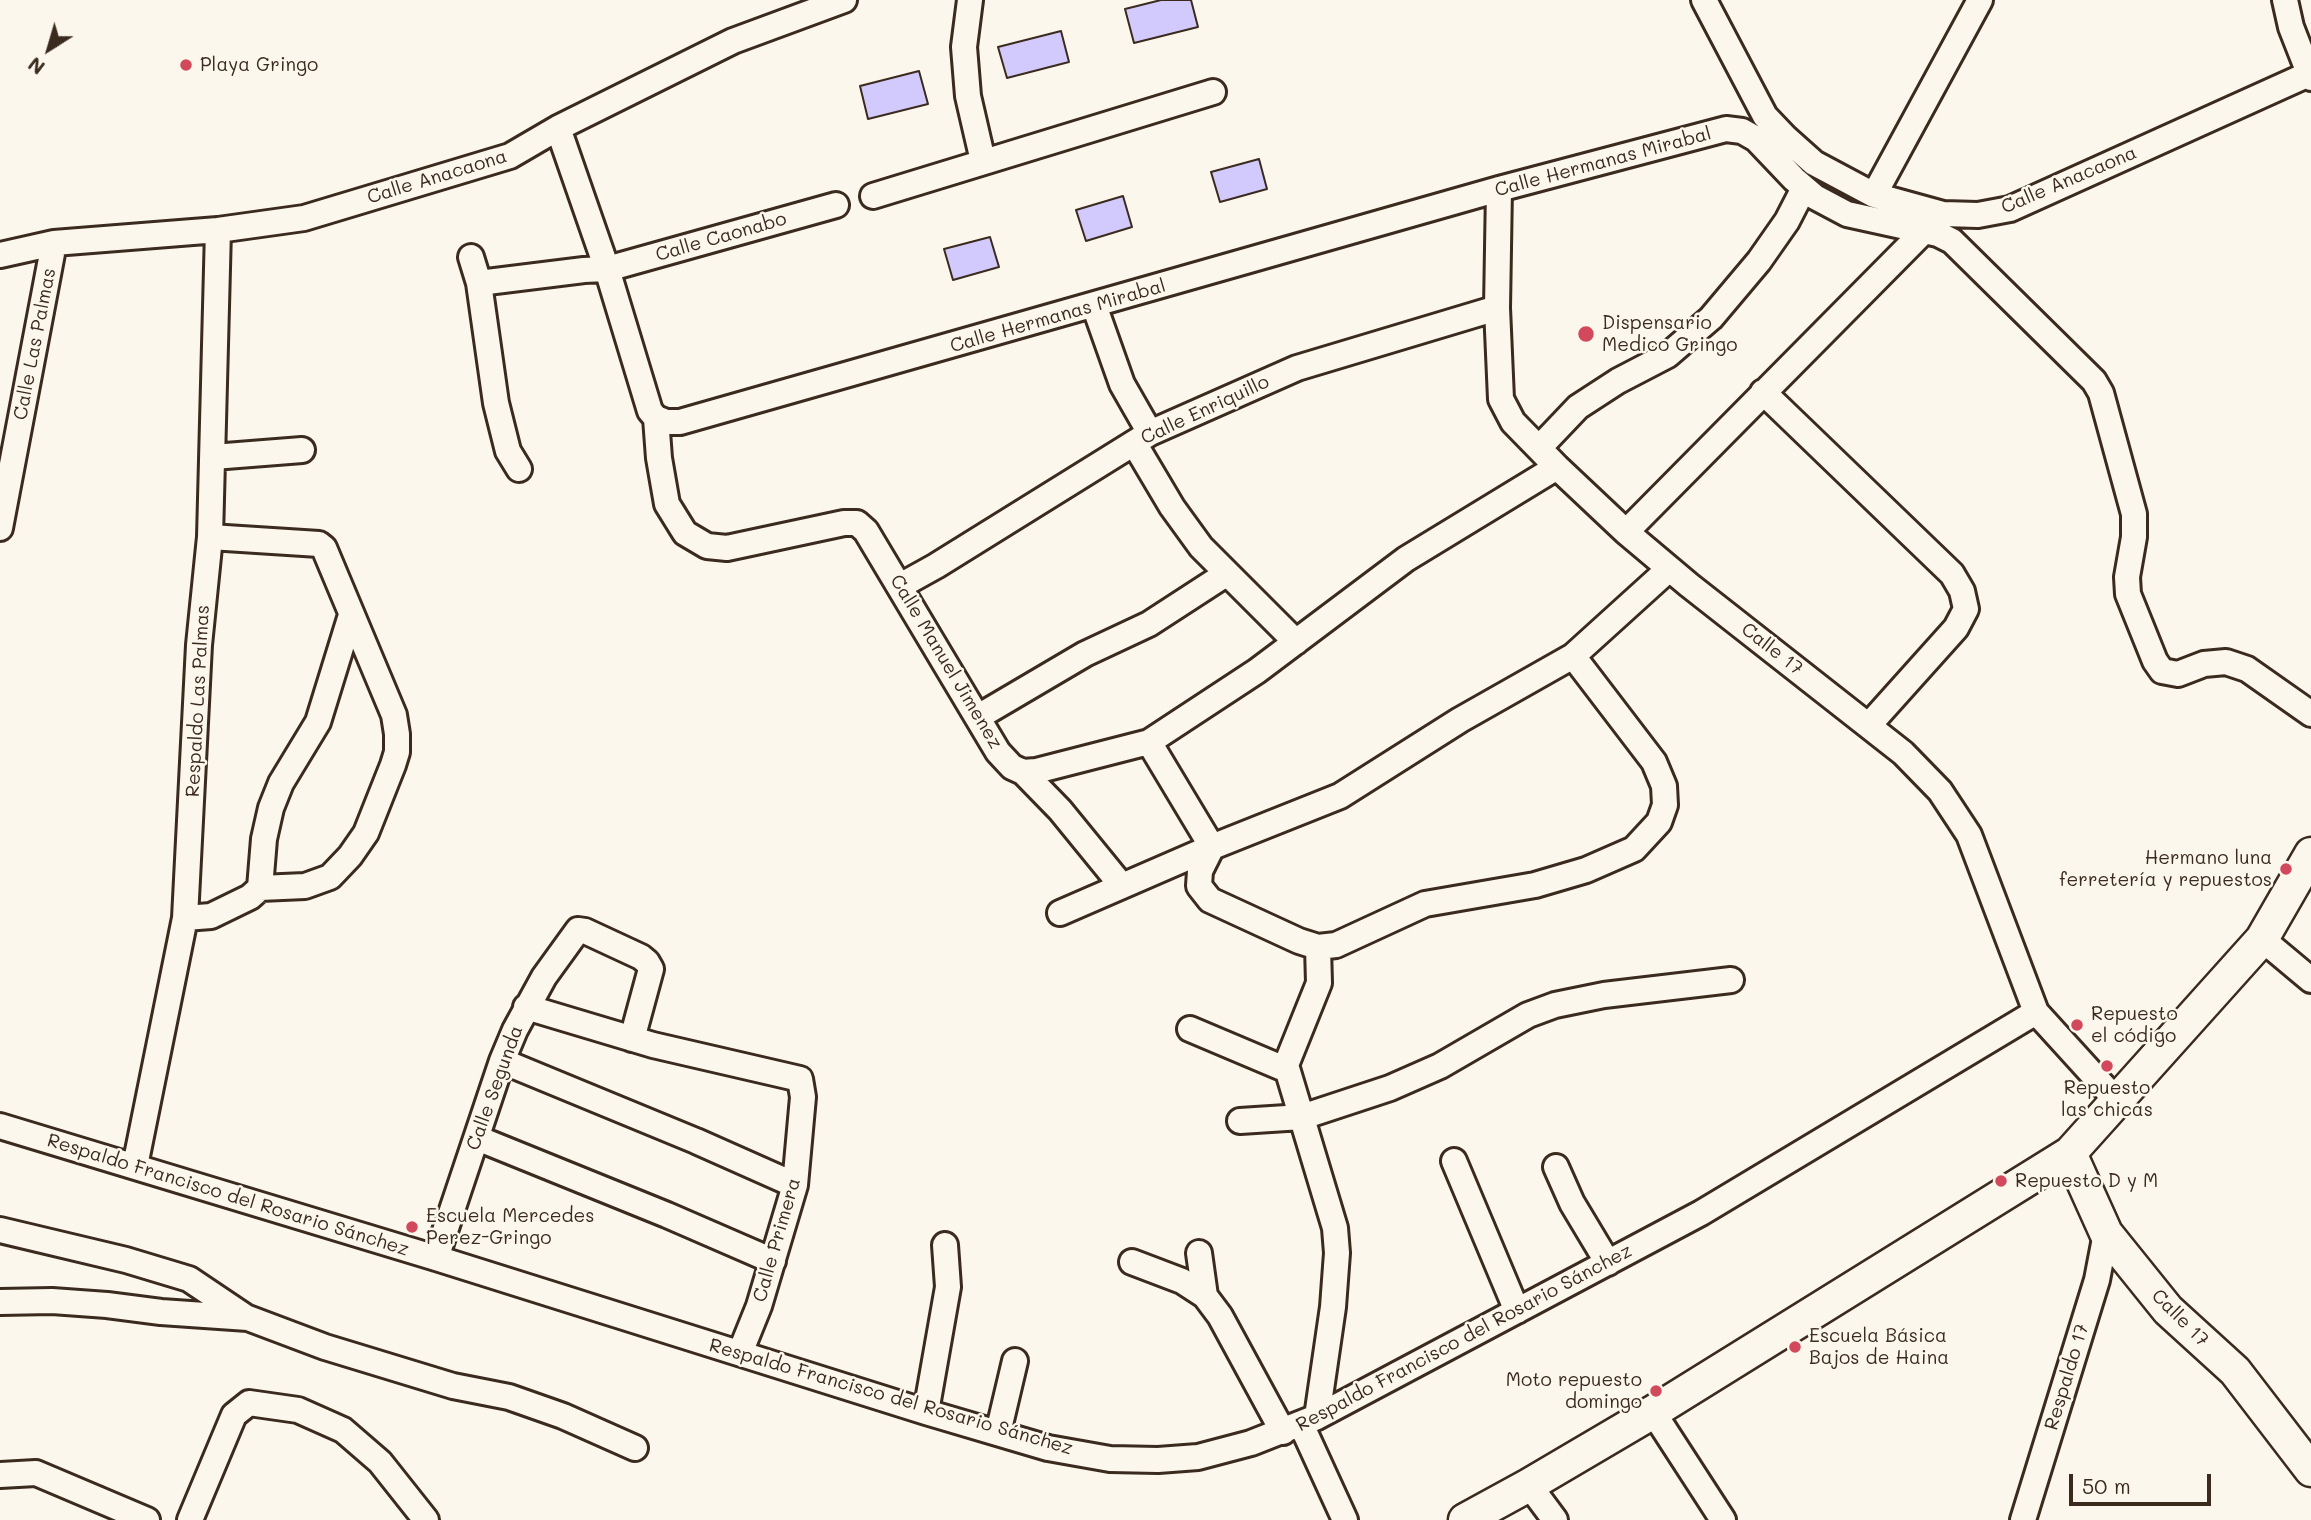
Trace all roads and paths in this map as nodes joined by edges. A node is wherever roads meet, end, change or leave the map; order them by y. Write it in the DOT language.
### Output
graph roads {
  1 [pos="844,0"];
  2 [pos="970,0"];
  3 [pos="1703,0"];
  4 [pos="1980,0"];
  5 [pos="2285,0"];
  6 [pos="2310,76"];
  7 [pos="1213,92"];
  8 [pos="558,128"];
  9 [pos="983,161"];
  10 [pos="1804,188"];
  11 [pos="1499,189"];
  12 [pos="1874,195"];
  13 [pos="873,196"];
  14 [pos="836,205"];
  15 [pos="218,230"];
  16 [pos="1924,231"];
  17 [pos="54,243"];
  18 [pos="0,255"];
  19 [pos="471,257"];
  20 [pos="607,269"];
  21 [pos="479,283"];
  22 [pos="1094,305"];
  23 [pos="1497,308"];
  24 [pos="1763,392"];
  25 [pos="661,420"];
  26 [pos="1142,438"];
  27 [pos="1539,448"];
  28 [pos="302,450"];
  29 [pos="7,453"];
  30 [pos="213,457"];
  31 [pos="1557,467"];
  32 [pos="519,469"];
  33 [pos="0,528"];
  34 [pos="1626,532"];
  35 [pos="210,537"];
  36 [pos="1669,569"];
  37 [pos="1226,574"];
  38 [pos="900,586"];
  39 [pos="351,615"];
  40 [pos="1296,642"];
  41 [pos="1573,656"];
  42 [pos="2311,714"];
  43 [pos="978,717"];
  44 [pos="1869,725"];
  45 [pos="1149,742"];
  46 [pos="1023,772"];
  47 [pos="1212,847"];
  48 [pos="2311,854"];
  49 [pos="1122,886"];
  50 [pos="260,888"];
  51 [pos="1060,913"];
  52 [pos="185,918"];
  53 [pos="2262,939"];
  54 [pos="1318,947"];
  55 [pos="2311,979"];
  56 [pos="1731,980"];
  57 [pos="526,1007"];
  58 [pos="2036,1012"];
  59 [pos="1190,1029"];
  60 [pos="632,1039"];
  61 [pos="502,1061"];
  62 [pos="1287,1070"];
  63 [pos="2116,1100"];
  64 [pos="1302,1117"];
  65 [pos="1240,1121"];
  66 [pos="0,1126"];
  67 [pos="477,1138"];
  68 [pos="2070,1153"];
  69 [pos="1454,1161"];
  70 [pos="135,1166"];
  71 [pos="1556,1167"];
  72 [pos="795,1185"];
  73 [pos="0,1230"];
  74 [pos="2106,1233"];
  75 [pos="945,1245"];
  76 [pos="1199,1253"];
  77 [pos="436,1258"];
  78 [pos="773,1261"];
  79 [pos="1132,1262"];
  80 [pos="1608,1263"];
  81 [pos="1205,1296"];
  82 [pos="0,1302"];
  83 [pos="1517,1311"];
  84 [pos="248,1318"];
  85 [pos="740,1353"];
  86 [pos="1015,1361"];
  87 [pos="926,1412"];
  88 [pos="1653,1412"];
  89 [pos="1300,1424"];
  90 [pos="998,1433"];
  91 [pos="635,1448"];
  92 [pos="2311,1470"];
  93 [pos="0,1475"];
  94 [pos="1529,1485"];
  95 [pos="147,1520"];
  96 [pos="190,1520"];
  97 [pos="426,1520"];
  98 [pos="1345,1520"];
  99 [pos="1465,1520"];
  100 [pos="1555,1520"];
  101 [pos="1723,1520"];
  102 [pos="2024,1520"];
  1 -- 8 [label="street, Calle Anacaona"];
  2 -- 9 [label="street"];
  3 -- 12 [label="street, Calle Anacaona"];
  4 -- 12 [label="street"];
  5 -- 6 [label="street"];
  6 -- 12 [label="street, Calle Anacaona"];
  7 -- 9 [label="street"];
  8 -- 15 [label="street, Calle Anacaona"];
  8 -- 20 [label="street"];
  9 -- 13 [label="street"];
  10 -- 11 [label="street, Calle Hermanas Mirabal"];
  10 -- 16 [label="street, Calle Hermanas Mirabal"];
  10 -- 27 [label="street"];
  11 -- 22 [label="street, Calle Hermanas Mirabal"];
  11 -- 23 [label="street, Calle 17"];
  14 -- 20 [label="street, Calle Caonabo"];
  15 -- 17 [label="street, Calle Anacaona"];
  15 -- 30 [label="street, Respaldo Las Palmas"];
  16 -- 24 [label="street"];
  16 -- 42 [label="street, Calle Hermanas Mirabal"];
  17 -- 18 [label="street, Calle Anacaona"];
  17 -- 29 [label="street, Calle Las Palmas"];
  19 -- 21 [label="street"];
  20 -- 21 [label="street, Calle Caonabo"];
  20 -- 25 [label="street"];
  21 -- 32 [label="street"];
  22 -- 25 [label="street, Calle Hermanas Mirabal"];
  22 -- 26 [label="street"];
  23 -- 26 [label="street, Calle Enriquillo"];
  23 -- 27 [label="street, Calle 17"];
  24 -- 34 [label="street"];
  24 -- 44 [label="street"];
  25 -- 38 [label="street, Calle Manuel Jimenez"];
  26 -- 37 [label="street"];
  26 -- 38 [label="street, Calle Enriquillo"];
  27 -- 31 [label="street, Calle 17"];
  28 -- 30 [label="street"];
  29 -- 33 [label="street, Calle Las Palmas"];
  30 -- 35 [label="street, Respaldo Las Palmas"];
  31 -- 34 [label="street, Calle 17"];
  31 -- 40 [label="street"];
  34 -- 36 [label="street, Calle 17"];
  35 -- 39 [label="street"];
  35 -- 52 [label="street, Respaldo Las Palmas"];
  36 -- 41 [label="street"];
  36 -- 44 [label="street, Calle 17"];
  37 -- 40 [label="street"];
  37 -- 43 [label="street"];
  38 -- 43 [label="street, Calle Manuel Jimenez"];
  39 -- 50 [label="street"];
  39 -- 50 [label="street"];
  40 -- 45 [label="street"];
  41 -- 47 [label="street"];
  41 -- 54 [label="street"];
  43 -- 46 [label="street, Calle Manuel Jimenez"];
  44 -- 58 [label="street, Calle 17"];
  45 -- 46 [label="street"];
  45 -- 47 [label="street"];
  46 -- 49 [label="street, Calle Manuel Jimenez"];
  47 -- 49 [label="street"];
  47 -- 54 [label="street"];
  48 -- 53 [label="main road"];
  49 -- 51 [label="street"];
  50 -- 52 [label="street"];
  52 -- 70 [label="street, Respaldo Las Palmas"];
  53 -- 55 [label="street"];
  53 -- 63 [label="main road"];
  54 -- 62 [label="street"];
  56 -- 64 [label="street"];
  57 -- 60 [label="street"];
  57 -- 60 [label="street, Calle Segunda"];
  57 -- 61 [label="street, Calle Segunda"];
  58 -- 63 [label="street, Calle 17"];
  58 -- 80 [label="street, Respaldo Francisco del Rosario Sánchez"];
  59 -- 62 [label="street"];
  60 -- 72 [label="street, Calle Primera"];
  61 -- 67 [label="street, Calle Segunda"];
  61 -- 72 [label="street"];
  62 -- 64 [label="street"];
  63 -- 68 [label="main road"];
  64 -- 65 [label="street"];
  64 -- 89 [label="street"];
  66 -- 70 [label="street, Respaldo Francisco del Rosario Sánchez"];
  67 -- 77 [label="street, Calle Segunda"];
  67 -- 78 [label="street"];
  68 -- 74 [label="main road, Calle 17"];
  68 -- 88 [label="main road"];
  69 -- 83 [label="street"];
  70 -- 77 [label="street, Respaldo Francisco del Rosario Sánchez"];
  71 -- 80 [label="street"];
  72 -- 78 [label="street, Calle Primera"];
  73 -- 84 [label="street"];
  74 -- 92 [label="main road, Calle 17"];
  74 -- 102 [label="street, Respaldo 17"];
  75 -- 87 [label="street"];
  76 -- 81 [label="street"];
  77 -- 85 [label="street, Respaldo Francisco del Rosario Sánchez"];
  78 -- 85 [label="street, Calle Primera"];
  79 -- 81 [label="street"];
  80 -- 83 [label="street, Respaldo Francisco del Rosario Sánchez"];
  81 -- 89 [label="street"];
  82 -- 84 [label="street"];
  83 -- 89 [label="street, Respaldo Francisco del Rosario Sánchez"];
  84 -- 91 [label="street"];
  85 -- 87 [label="street, Respaldo Francisco del Rosario Sánchez"];
  86 -- 90 [label="street"];
  87 -- 90 [label="street, Respaldo Francisco del Rosario Sánchez"];
  88 -- 94 [label="main road"];
  88 -- 101 [label="street"];
  89 -- 90 [label="street, Respaldo Francisco del Rosario Sánchez"];
  89 -- 98 [label="street"];
  93 -- 95 [label="street"];
  94 -- 99 [label="main road"];
  94 -- 100 [label="street"];
  96 -- 97 [label="street"];
}
